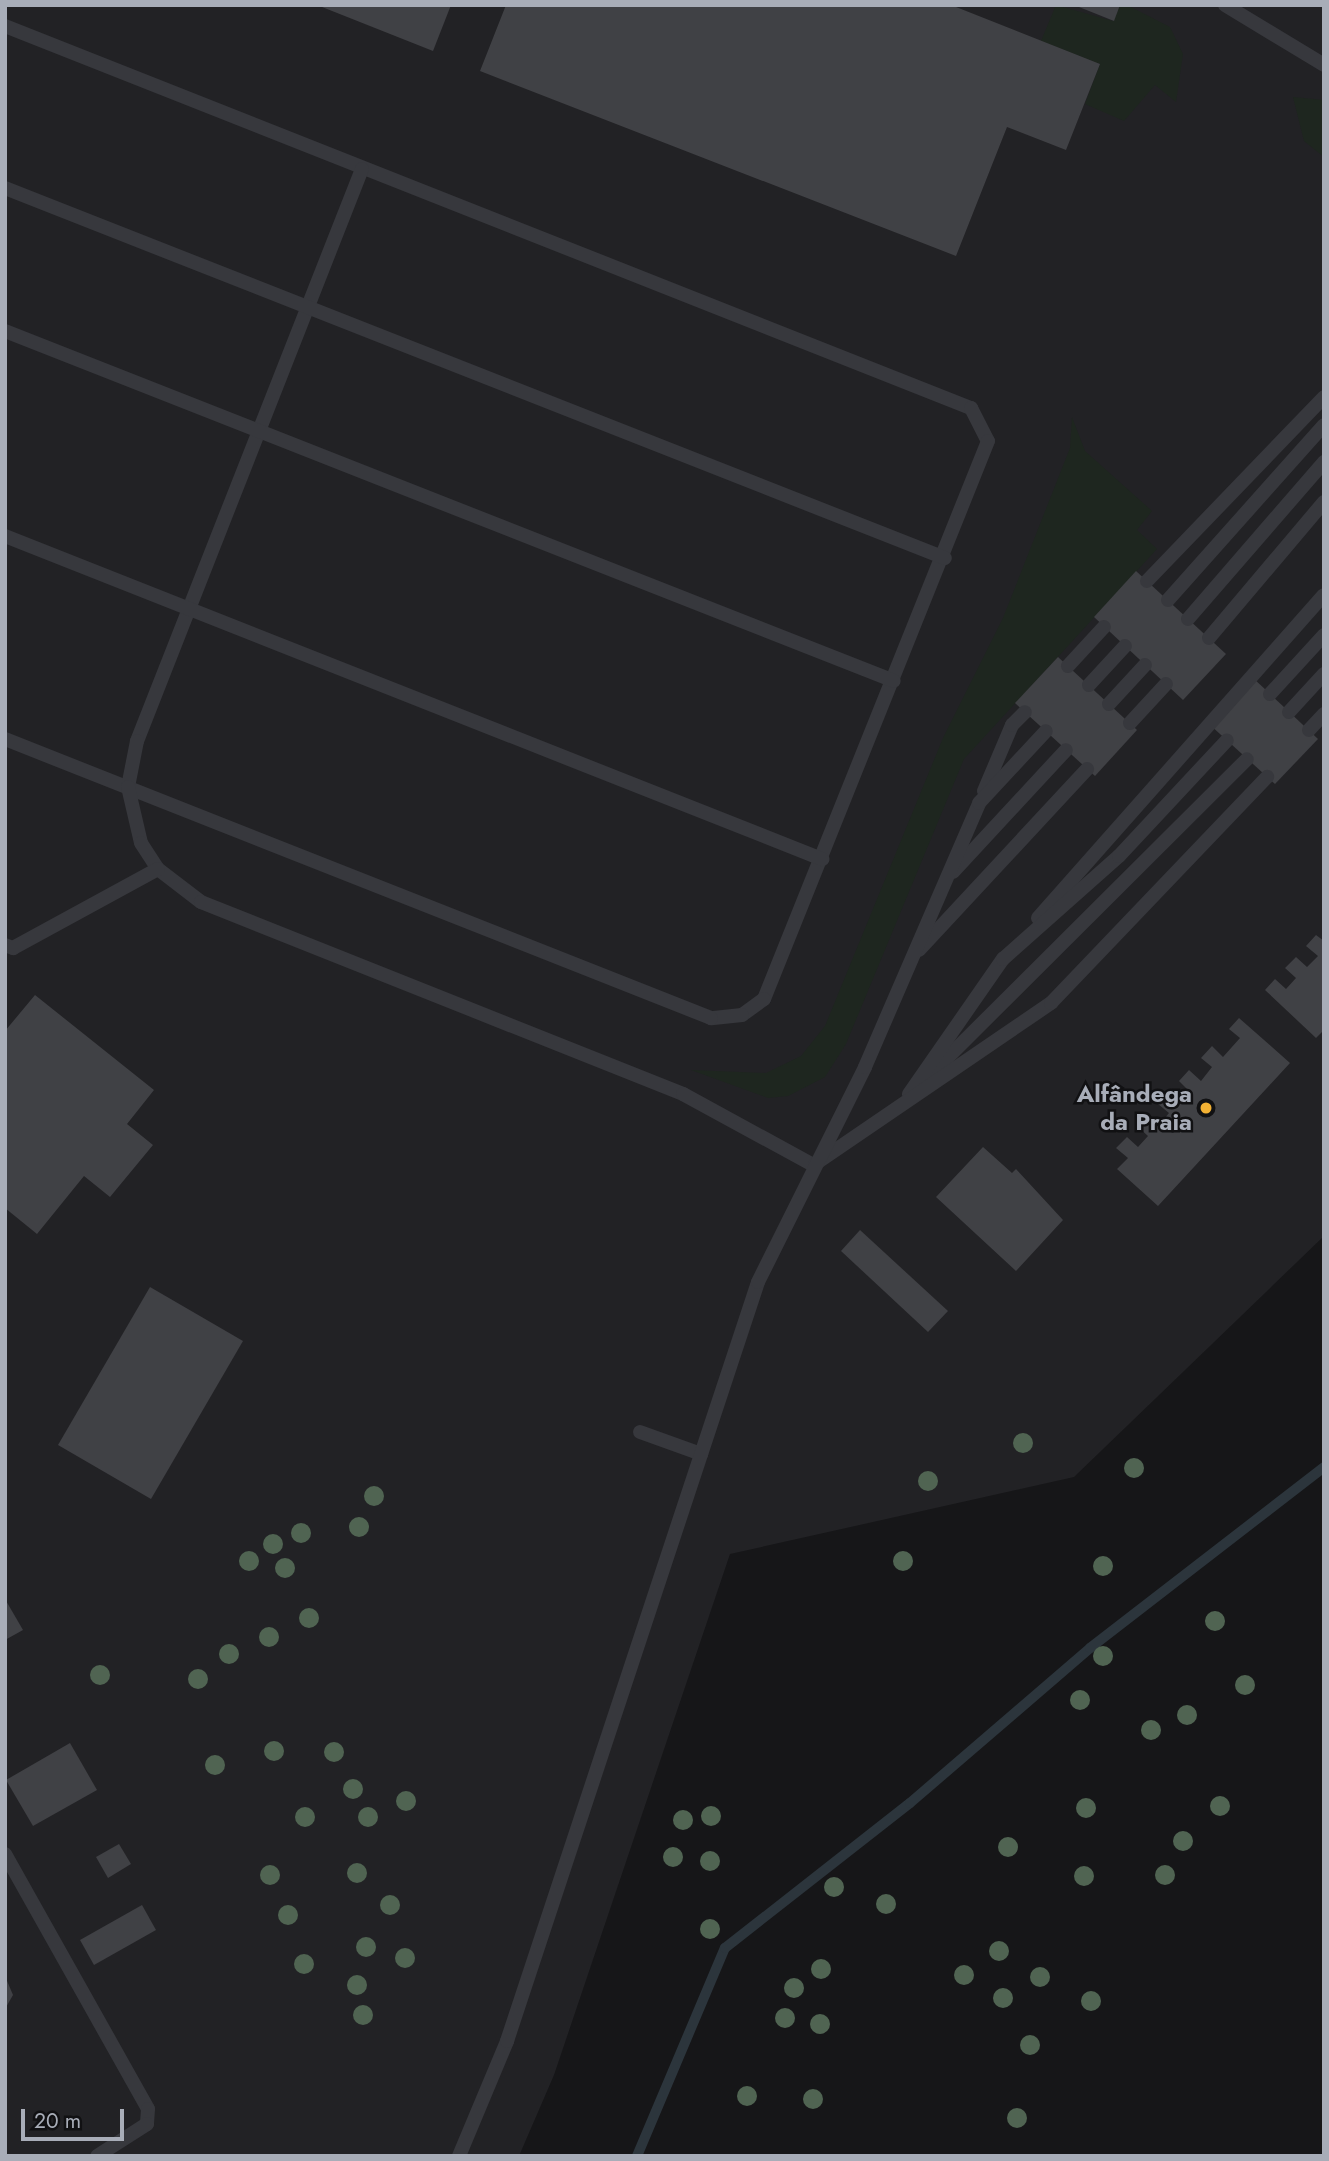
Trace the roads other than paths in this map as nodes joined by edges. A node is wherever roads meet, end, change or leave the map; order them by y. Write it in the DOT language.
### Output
graph roads {
  1 [pos="1225,5"];
  2 [pos="5,26"];
  3 [pos="1324,65"];
  4 [pos="362,169"];
  5 [pos="5,188"];
  6 [pos="307,308"];
  7 [pos="5,331"];
  8 [pos="1324,397"];
  9 [pos="1324,425"];
  10 [pos="259,431"];
  11 [pos="1324,462"];
  12 [pos="1324,502"];
  13 [pos="5,536"];
  14 [pos="945,558"];
  15 [pos="1147,581"];
  16 [pos="1324,595"];
  17 [pos="1168,600"];
  18 [pos="189,608"];
  19 [pos="1188,619"];
  20 [pos="1104,627"];
  21 [pos="1324,635"];
  22 [pos="1209,638"];
  23 [pos="1125,646"];
  24 [pos="1145,665"];
  25 [pos="1068,666"];
  26 [pos="1324,674"];
  27 [pos="894,681"];
  28 [pos="1166,684"];
  29 [pos="1089,685"];
  30 [pos="1270,694"];
  31 [pos="1109,704"];
  32 [pos="1025,712"];
  33 [pos="1289,712"];
  34 [pos="1324,714"];
  35 [pos="1130,723"];
  36 [pos="1309,730"];
  37 [pos="1046,731"];
  38 [pos="5,739"];
  39 [pos="1227,740"];
  40 [pos="1066,750"];
  41 [pos="1247,759"];
  42 [pos="1087,769"];
  43 [pos="1268,777"];
  44 [pos="128,787"];
  45 [pos="979,803"];
  46 [pos="822,859"];
  47 [pos="158,869"];
  48 [pos="946,881"];
  49 [pos="5,945"];
  50 [pos="912,958"];
  51 [pos="1003,959"];
  52 [pos="905,1100"];
  53 [pos="813,1165"];
  54 [pos="640,1432"];
  55 [pos="702,1454"];
  56 [pos="5,1854"];
  57 [pos="97,2156"];
  58 [pos="458,2156"];
  1 -- 3 [label="lane"];
  2 -- 4 [label="lane"];
  4 -- 6 [label="lane"];
  4 -- 14 [label="lane"];
  5 -- 6 [label="lane"];
  6 -- 10 [label="lane"];
  6 -- 14 [label="lane"];
  7 -- 10 [label="lane"];
  8 -- 15 [label="lane"];
  9 -- 17 [label="lane"];
  10 -- 18 [label="lane"];
  10 -- 27 [label="lane"];
  11 -- 19 [label="lane"];
  12 -- 22 [label="lane"];
  13 -- 18 [label="lane"];
  14 -- 27 [label="lane"];
  16 -- 51 [label="lane"];
  18 -- 44 [label="lane"];
  18 -- 46 [label="lane"];
  20 -- 25 [label="lane"];
  21 -- 30 [label="lane"];
  23 -- 29 [label="lane"];
  24 -- 31 [label="lane"];
  26 -- 33 [label="lane"];
  27 -- 46 [label="lane"];
  28 -- 35 [label="lane"];
  32 -- 45 [label="lane"];
  34 -- 36 [label="lane"];
  37 -- 45 [label="lane"];
  38 -- 44 [label="lane"];
  39 -- 51 [label="lane"];
  40 -- 48 [label="lane"];
  41 -- 52 [label="lane"];
  42 -- 50 [label="lane"];
  43 -- 52 [label="lane"];
  44 -- 46 [label="lane"];
  44 -- 47 [label="lane"];
  45 -- 48 [label="lane"];
  47 -- 49 [label="lane"];
  47 -- 53 [label="lane"];
  48 -- 50 [label="lane"];
  50 -- 53 [label="lane"];
  51 -- 52 [label="lane"];
  52 -- 53 [label="lane"];
  53 -- 55 [label="lane"];
  54 -- 55 [label="lane"];
  55 -- 58 [label="lane"];
  56 -- 57 [label="lane"];
}
